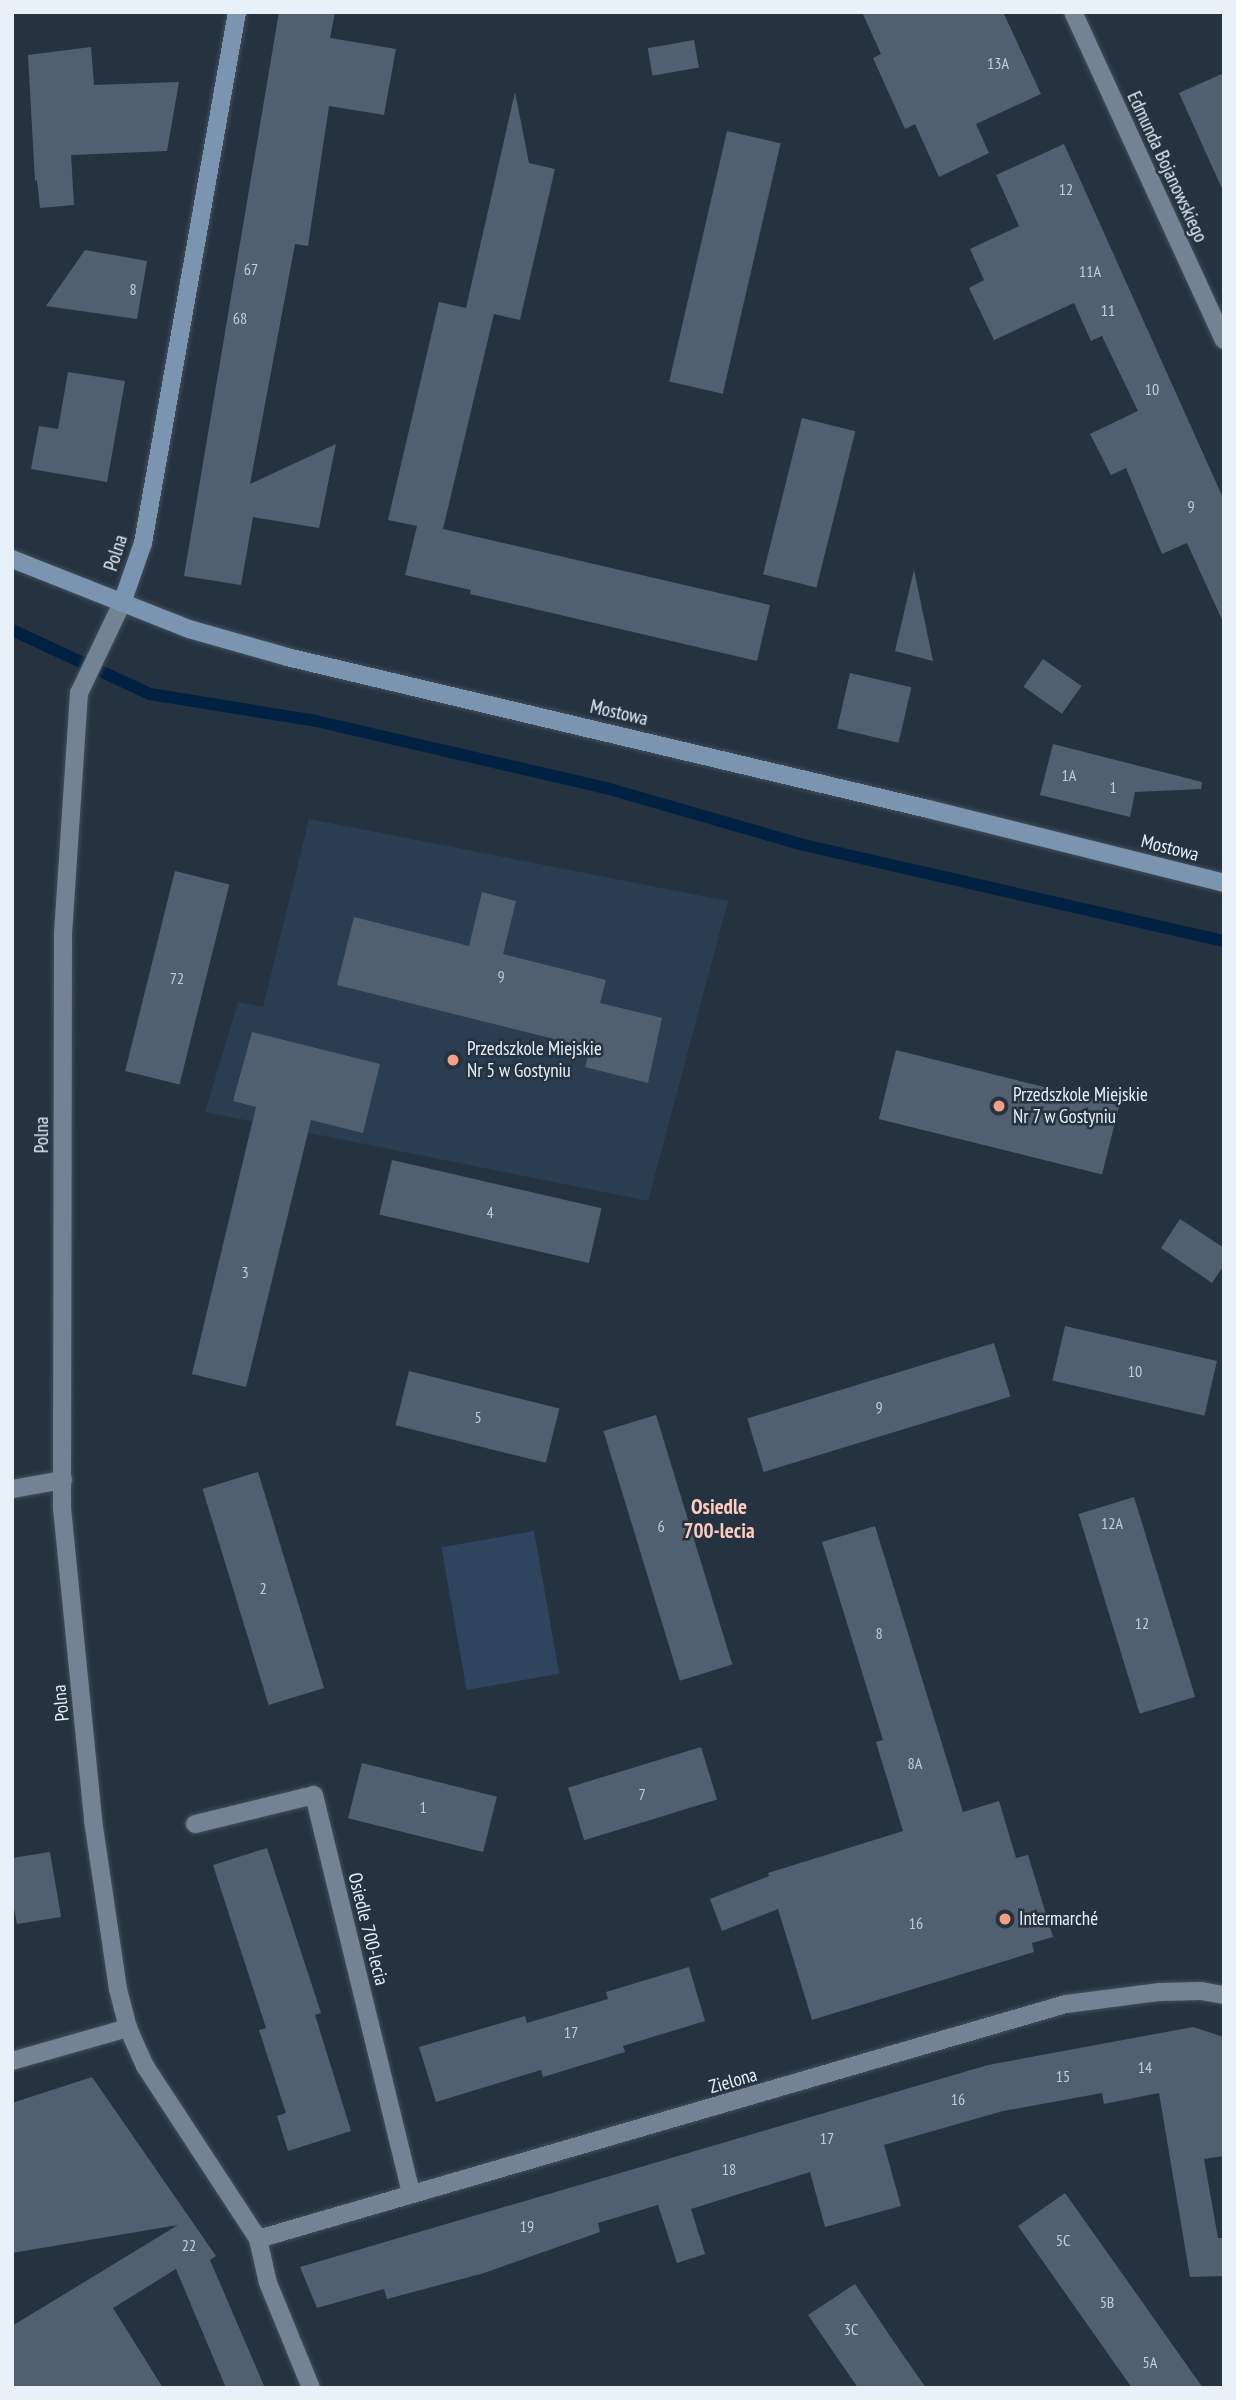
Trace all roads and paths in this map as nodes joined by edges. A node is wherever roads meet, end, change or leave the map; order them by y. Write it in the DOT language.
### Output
graph roads {
  1 [pos="237,12"];
  2 [pos="1073,12"];
  3 [pos="1224,340"];
  4 [pos="12,559"];
  5 [pos="122,603"];
  6 [pos="1224,883"];
  7 [pos="63,1480"];
  8 [pos="12,1489"];
  9 [pos="195,1824"];
  10 [pos="1224,1995"];
  11 [pos="128,2028"];
  12 [pos="12,2061"];
  13 [pos="411,2193"];
  14 [pos="258,2239"];
  15 [pos="311,2388"];
  1 -- 5 [label="street, Polna"];
  2 -- 3 [label="street, Edmunda Bojanowskiego"];
  4 -- 5 [label="street, Mostowa"];
  5 -- 6 [label="street, Mostowa"];
  5 -- 7 [label="street, Polna"];
  7 -- 8 [label="street"];
  7 -- 11 [label="street, Polna"];
  9 -- 13 [label="street, Osiedle 700-lecia"];
  10 -- 13 [label="street, Zielona"];
  11 -- 12 [label="street"];
  11 -- 14 [label="street, Polna"];
  13 -- 14 [label="street, Zielona"];
  14 -- 15 [label="street"];
}
